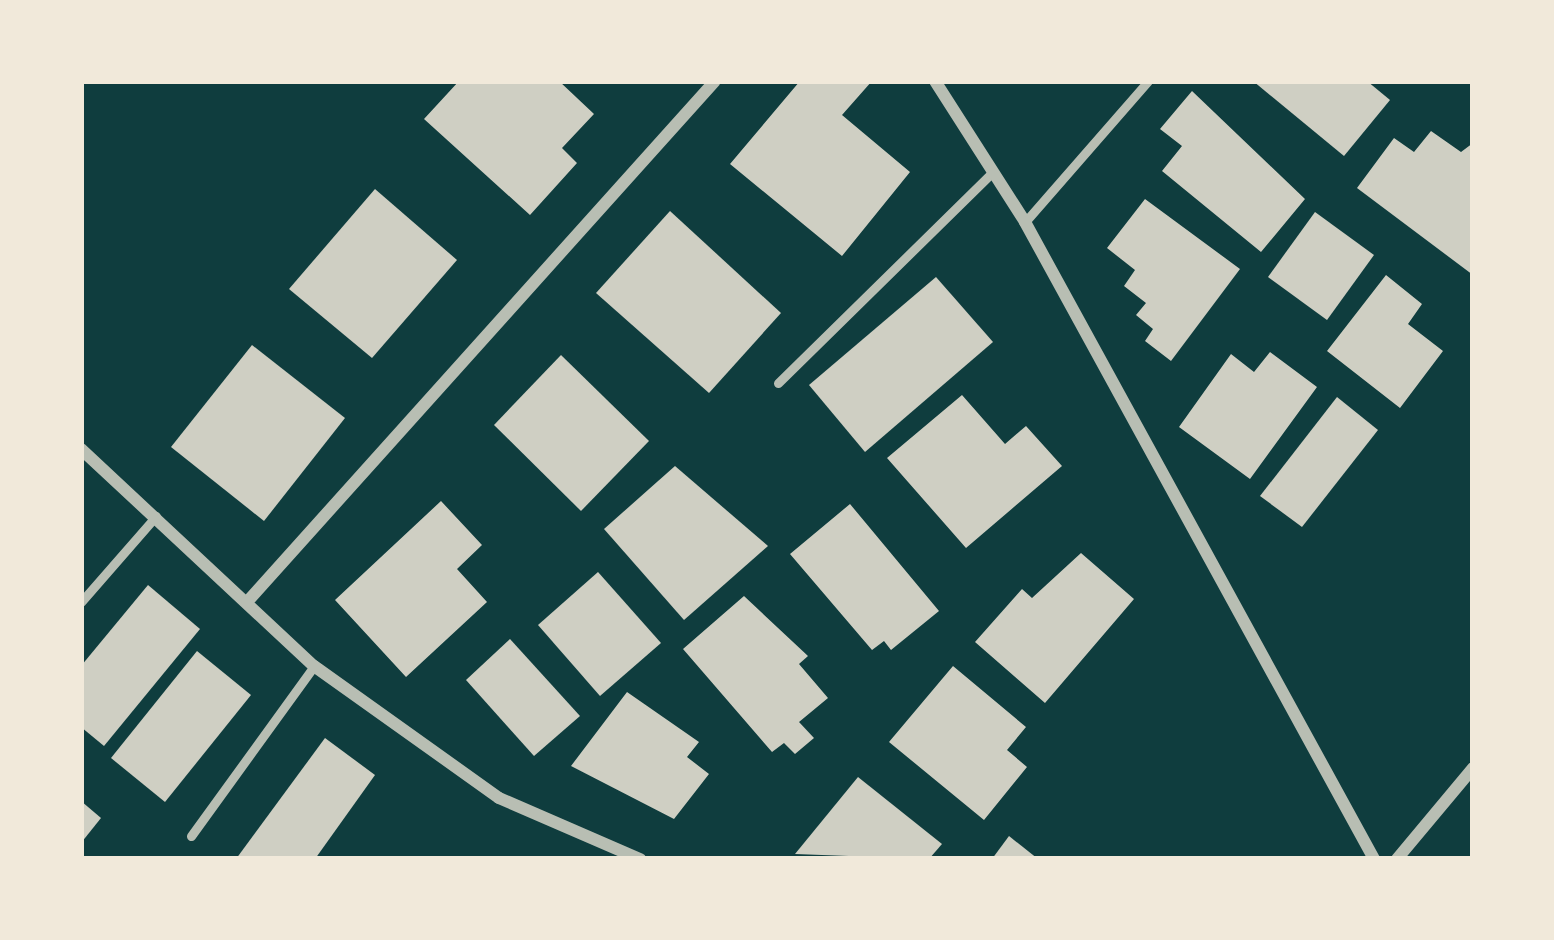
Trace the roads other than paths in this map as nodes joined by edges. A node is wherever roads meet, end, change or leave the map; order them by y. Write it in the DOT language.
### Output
graph roads {
  1 [pos="715,81"];
  2 [pos="935,81"];
  3 [pos="1148,81"];
  4 [pos="993,172"];
  5 [pos="1025,222"];
  6 [pos="778,383"];
  7 [pos="81,449"];
  8 [pos="156,516"];
  9 [pos="81,602"];
  10 [pos="248,602"];
  11 [pos="314,666"];
  12 [pos="1473,768"];
  13 [pos="191,836"];
  14 [pos="640,859"];
  15 [pos="1374,859"];
  16 [pos="1397,859"];
  1 -- 10 [label="street"];
  2 -- 4 [label="street"];
  3 -- 5 [label="lane"];
  4 -- 5 [label="street"];
  4 -- 6 [label="lane"];
  5 -- 15 [label="street"];
  7 -- 8 [label="street"];
  8 -- 9 [label="lane"];
  8 -- 10 [label="street"];
  10 -- 11 [label="street"];
  11 -- 13 [label="lane"];
  11 -- 14 [label="street"];
  12 -- 16 [label="street"];
}
